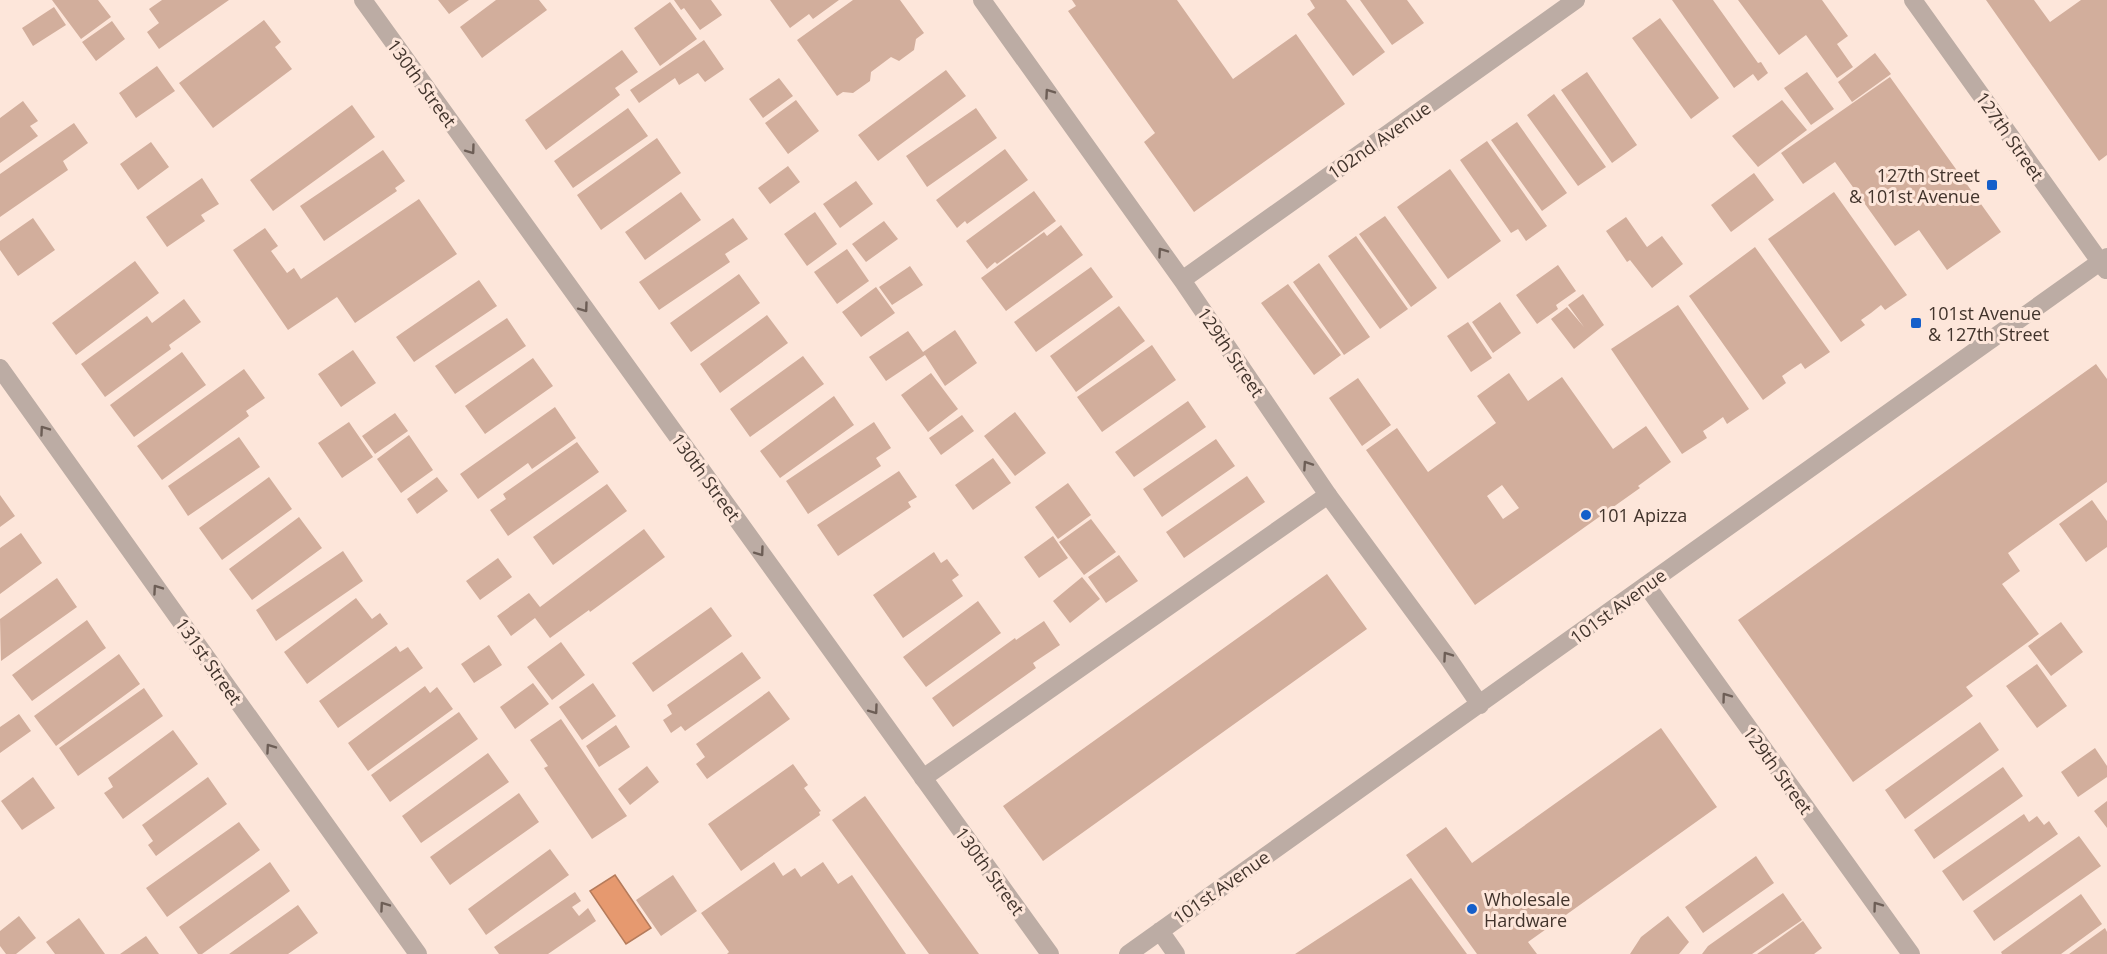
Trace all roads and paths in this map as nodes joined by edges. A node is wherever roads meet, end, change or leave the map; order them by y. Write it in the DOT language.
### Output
graph roads {
  1 [pos="363,0"];
  2 [pos="982,0"];
  3 [pos="1576,0"];
  4 [pos="1913,0"];
  5 [pos="2105,264"];
  6 [pos="1182,280"];
  7 [pos="0,368"];
  8 [pos="1328,495"];
  9 [pos="1646,585"];
  10 [pos="1479,705"];
  11 [pos="923,778"];
  12 [pos="1160,931"];
  13 [pos="418,954"];
  14 [pos="1050,954"];
  15 [pos="1128,954"];
  16 [pos="1176,954"];
  17 [pos="1911,954"];
  1 -- 11 [label="street, 130th Street, one-way"];
  6 -- 2 [label="street, 129th Street, one-way"];
  3 -- 6 [label="street, 102nd Avenue"];
  4 -- 5 [label="street, 127th Street"];
  5 -- 9 [label="street, 101st Avenue"];
  8 -- 6 [label="street, 129th Street, one-way"];
  13 -- 7 [label="street, 131st Street, one-way"];
  10 -- 8 [label="street, 129th Street, one-way"];
  8 -- 11 [label="street"];
  9 -- 10 [label="street, 101st Avenue"];
  17 -- 9 [label="street, 129th Street, one-way"];
  10 -- 12 [label="street, 101st Avenue"];
  11 -- 14 [label="street, 130th Street"];
  12 -- 15 [label="street, 101st Avenue"];
  12 -- 16 [label="street"];
}
